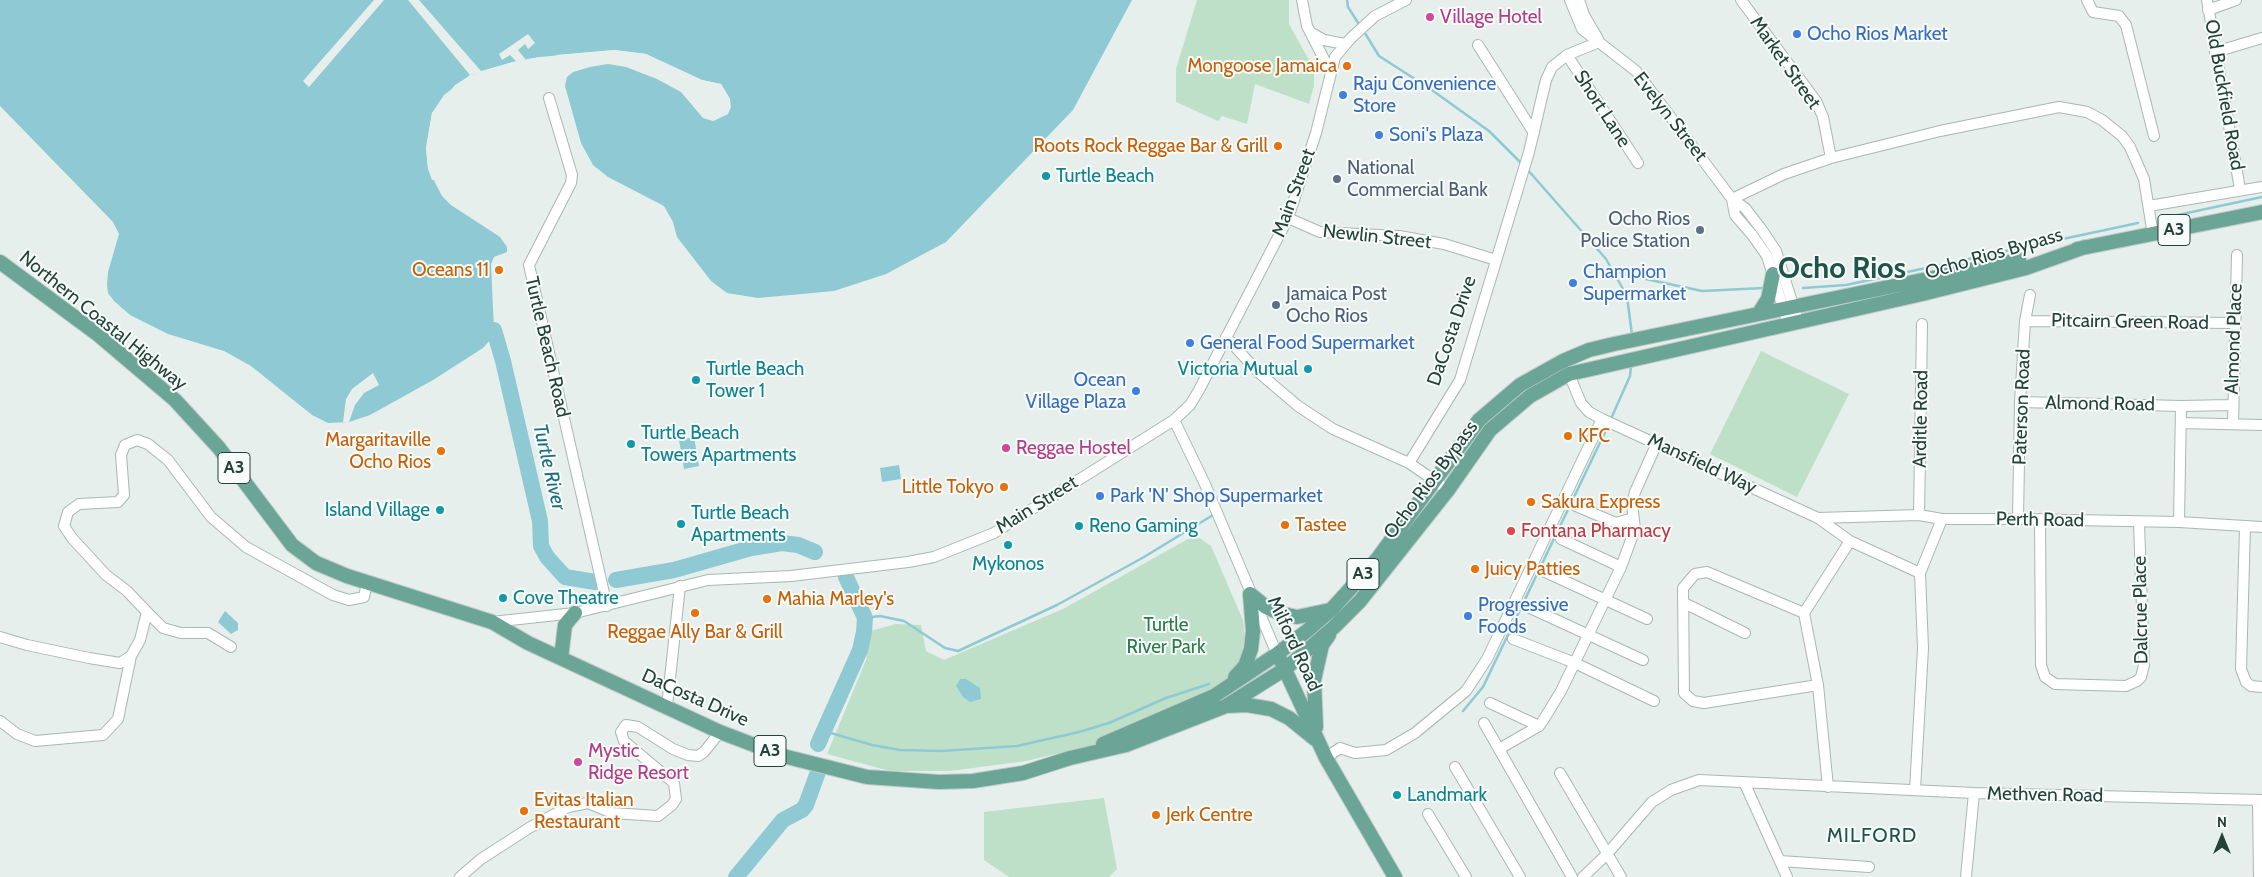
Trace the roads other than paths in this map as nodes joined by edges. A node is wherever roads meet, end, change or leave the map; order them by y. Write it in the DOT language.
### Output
graph roads {
  1 [pos="1302,0"];
  2 [pos="1406,0"];
  3 [pos="1741,0"];
  4 [pos="2087,0"];
  5 [pos="2236,0"];
  6 [pos="1578,1"];
  7 [pos="2208,5"];
  8 [pos="1309,31"];
  9 [pos="2262,38"];
  10 [pos="1348,41"];
  11 [pos="1599,42"];
  12 [pos="1478,45"];
  13 [pos="2215,52"];
  14 [pos="1567,55"];
  15 [pos="1330,71"];
  16 [pos="549,98"];
  17 [pos="1534,133"];
  18 [pos="2154,136"];
  19 [pos="1831,158"];
  20 [pos="1638,163"];
  21 [pos="2262,187"];
  22 [pos="2240,189"];
  23 [pos="1732,199"];
  24 [pos="2149,206"];
  25 [pos="2262,212"];
  26 [pos="1288,218"];
  27 [pos="2153,235"];
  28 [pos="2085,247"];
  29 [pos="2237,255"];
  30 [pos="1496,260"];
  31 [pos="0,262"];
  32 [pos="1773,274"];
  33 [pos="2030,295"];
  34 [pos="1789,307"];
  35 [pos="1759,313"];
  36 [pos="2026,321"];
  37 [pos="1793,322"];
  38 [pos="2235,323"];
  39 [pos="1922,324"];
  40 [pos="1226,338"];
  41 [pos="1569,374"];
  42 [pos="2020,402"];
  43 [pos="2232,405"];
  44 [pos="2180,406"];
  45 [pos="1174,420"];
  46 [pos="1605,420"];
  47 [pos="2180,423"];
  48 [pos="2233,424"];
  49 [pos="2262,425"];
  50 [pos="1657,443"];
  51 [pos="1409,463"];
  52 [pos="1435,480"];
  53 [pos="1448,490"];
  54 [pos="1576,506"];
  55 [pos="1920,515"];
  56 [pos="1633,518"];
  57 [pos="1818,518"];
  58 [pos="2018,518"];
  59 [pos="1942,519"];
  60 [pos="2040,520"];
  61 [pos="2179,522"];
  62 [pos="2139,523"];
  63 [pos="2245,527"];
  64 [pos="2262,527"];
  65 [pos="1560,539"];
  66 [pos="1850,541"];
  67 [pos="1621,567"];
  68 [pos="1544,571"];
  69 [pos="1920,574"];
  70 [pos="367,583"];
  71 [pos="680,586"];
  72 [pos="1250,594"];
  73 [pos="1605,600"];
  74 [pos="1684,603"];
  75 [pos="607,606"];
  76 [pos="1528,607"];
  77 [pos="1331,610"];
  78 [pos="147,612"];
  79 [pos="575,613"];
  80 [pos="1804,613"];
  81 [pos="1647,619"];
  82 [pos="492,622"];
  83 [pos="1333,628"];
  84 [pos="1588,634"];
  85 [pos="1745,634"];
  86 [pos="0,636"];
  87 [pos="1513,639"];
  88 [pos="231,647"];
  89 [pos="1278,654"];
  90 [pos="131,656"];
  91 [pos="561,658"];
  92 [pos="1643,660"];
  93 [pos="1575,663"];
  94 [pos="1285,669"];
  95 [pos="1818,685"];
  96 [pos="2262,687"];
  97 [pos="1214,696"];
  98 [pos="1654,700"];
  99 [pos="1490,703"];
  100 [pos="667,706"];
  101 [pos="1226,706"];
  102 [pos="0,721"];
  103 [pos="1484,723"];
  104 [pos="1539,726"];
  105 [pos="720,732"];
  106 [pos="1317,741"];
  107 [pos="1499,749"];
  108 [pos="1070,758"];
  109 [pos="1326,758"];
  110 [pos="1454,767"];
  111 [pos="1560,773"];
  112 [pos="1744,782"];
  113 [pos="1828,787"];
  114 [pos="1915,790"];
  115 [pos="1974,793"];
  116 [pos="2260,800"];
  117 [pos="1428,814"];
  118 [pos="1607,854"];
  119 [pos="1780,862"];
  120 [pos="1869,867"];
  121 [pos="460,877"];
  122 [pos="1395,877"];
  123 [pos="1466,877"];
  124 [pos="1520,877"];
  125 [pos="1572,877"];
  126 [pos="1583,877"];
  127 [pos="1620,877"];
  128 [pos="1787,877"];
  129 [pos="1966,877"];
  130 [pos="2259,877"];
  1 -- 8 [label="street"];
  2 -- 10 [label="street, Main Street"];
  3 -- 19 [label="street, Market Street"];
  4 -- 18 [label="street"];
  5 -- 7 [label="street"];
  6 -- 11 [label="street, Evelyn Street"];
  7 -- 13 [label="street, Old Buckfield Road"];
  8 -- 10 [label="street"];
  8 -- 15 [label="street"];
  9 -- 13 [label="street"];
  10 -- 15 [label="street, Main Street"];
  11 -- 14 [label="street"];
  11 -- 23 [label="street, Evelyn Street"];
  12 -- 17 [label="street"];
  13 -- 22 [label="street, Old Buckfield Road"];
  14 -- 17 [label="street"];
  14 -- 20 [label="street, Short Lane"];
  15 -- 26 [label="street, Main Street"];
  16 -- 75 [label="street, Turtle Beach Road"];
  17 -- 30 [label="street, DaCosta Drive"];
  19 -- 23 [label="street"];
  19 -- 24 [label="street"];
  21 -- 22 [label="street"];
  22 -- 24 [label="street"];
  23 -- 32 [label="street, Evelyn Street"];
  23 -- 34 [label="street, Evelyn Street"];
  24 -- 27 [label="street"];
  25 -- 27 [label="main road, A3"];
  26 -- 30 [label="street, Newlin Street"];
  26 -- 40 [label="street, Main Street"];
  27 -- 28 [label="main road, A3"];
  28 -- 34 [label="main road, Ocho Rios Bypass / A3"];
  28 -- 37 [label="main road, Ocho Rios Bypass / A3"];
  29 -- 38 [label="street, Almond Place"];
  30 -- 51 [label="street, DaCosta Drive"];
  31 -- 70 [label="main road, Northern Coastal Highway / A3"];
  32 -- 34 [label="street, Evelyn Street"];
  32 -- 35 [label="main road"];
  33 -- 36 [label="street, Paterson Road"];
  34 -- 35 [label="main road, Ocho Rios Bypass / A3"];
  34 -- 37 [label="street, Evelyn Street"];
  35 -- 52 [label="main road, Ocho Rios Bypass / A3"];
  36 -- 38 [label="street, Pitcairn Green Road"];
  36 -- 42 [label="street, Paterson Road"];
  37 -- 41 [label="main road, Ocho Rios Bypass / A3"];
  38 -- 43 [label="street, Almond Place"];
  39 -- 55 [label="street, Arditle Road"];
  40 -- 45 [label="street, Main Street"];
  40 -- 51 [label="street"];
  41 -- 46 [label="street, Mansfield Way"];
  41 -- 53 [label="main road, Ocho Rios Bypass / A3"];
  42 -- 44 [label="street, Almond Road"];
  42 -- 58 [label="street, Paterson Road"];
  43 -- 44 [label="street, Almond Road"];
  43 -- 48 [label="street, Almond Place"];
  44 -- 47 [label="street, Almond Road"];
  45 -- 71 [label="street, Main Street"];
  45 -- 72 [label="street, Milford Road"];
  46 -- 50 [label="street, Mansfield Way"];
  46 -- 109 [label="street"];
  47 -- 48 [label="street, Almond Road"];
  47 -- 61 [label="street"];
  48 -- 49 [label="street, Almond Road"];
  50 -- 56 [label="street"];
  50 -- 57 [label="street, Mansfield Way"];
  51 -- 52 [label="street"];
  52 -- 53 [label="street"];
  52 -- 77 [label="main road, Ocho Rios Bypass / A3"];
  53 -- 83 [label="main road, Ocho Rios Bypass / A3"];
  54 -- 56 [label="street"];
  55 -- 57 [label="street, Perth Road"];
  55 -- 59 [label="street, Perth Road"];
  56 -- 67 [label="street"];
  57 -- 66 [label="street, Mansfield Way"];
  58 -- 59 [label="street, Perth Road"];
  58 -- 60 [label="street, Perth Road"];
  59 -- 69 [label="street"];
  60 -- 62 [label="street, Perth Road"];
  60 -- 62 [label="street, Dalcrue Place"];
  61 -- 62 [label="street, Perth Road"];
  61 -- 63 [label="street, Perth Road"];
  63 -- 64 [label="street, Perth Road"];
  63 -- 96 [label="street"];
  65 -- 67 [label="street"];
  66 -- 69 [label="street, Mansfield Way"];
  66 -- 80 [label="street"];
  67 -- 73 [label="street"];
  68 -- 73 [label="street"];
  69 -- 114 [label="street"];
  70 -- 78 [label="street"];
  70 -- 82 [label="main road, Northern Coastal Highway / A3"];
  71 -- 75 [label="street, Main Street"];
  71 -- 100 [label="street"];
  72 -- 77 [label="main road"];
  72 -- 89 [label="street, Milford Road"];
  72 -- 97 [label="main road"];
  73 -- 81 [label="street"];
  73 -- 84 [label="street"];
  74 -- 80 [label="street"];
  74 -- 85 [label="street"];
  74 -- 95 [label="street"];
  75 -- 79 [label="street, Main Street"];
  76 -- 84 [label="street"];
  77 -- 89 [label="main road, Ocho Rios Bypass / A3"];
  78 -- 88 [label="street"];
  78 -- 90 [label="street"];
  79 -- 82 [label="street, Main Street"];
  79 -- 91 [label="main road"];
  80 -- 95 [label="street"];
  82 -- 91 [label="main road, DaCosta Drive / A3"];
  83 -- 94 [label="main road, Ocho Rios Bypass / A3"];
  83 -- 106 [label="main road"];
  84 -- 92 [label="street"];
  84 -- 93 [label="street"];
  86 -- 90 [label="street"];
  87 -- 93 [label="street"];
  89 -- 94 [label="main road, Milford Road"];
  89 -- 97 [label="main road, Ocho Rios Bypass / A3"];
  90 -- 102 [label="street"];
  91 -- 100 [label="main road, DaCosta Drive / A3"];
  93 -- 98 [label="street"];
  93 -- 104 [label="street"];
  94 -- 101 [label="main road, Ocho Rios Bypass / A3"];
  94 -- 106 [label="main road, Milford Road"];
  95 -- 113 [label="street"];
  97 -- 108 [label="main road, Ocho Rios Bypass / A3"];
  99 -- 104 [label="street"];
  100 -- 105 [label="main road, DaCosta Drive / A3"];
  101 -- 106 [label="main road"];
  101 -- 108 [label="main road, Ocho Rios Bypass / A3"];
  103 -- 107 [label="street"];
  104 -- 107 [label="street"];
  105 -- 108 [label="main road, DaCosta Drive / A3"];
  105 -- 121 [label="street"];
  106 -- 109 [label="main road, Milford Road"];
  107 -- 125 [label="street"];
  109 -- 122 [label="main road, Milford Road"];
  110 -- 124 [label="street"];
  111 -- 118 [label="street"];
  112 -- 113 [label="street, Methven Road"];
  112 -- 118 [label="street, Methven Road"];
  112 -- 119 [label="street"];
  113 -- 114 [label="street, Methven Road"];
  114 -- 115 [label="street, Methven Road"];
  115 -- 116 [label="street, Methven Road"];
  115 -- 129 [label="street"];
  116 -- 130 [label="street"];
  117 -- 123 [label="street"];
  118 -- 126 [label="street, Methven Road"];
  118 -- 127 [label="street"];
  119 -- 120 [label="street"];
  119 -- 128 [label="street"];
}
